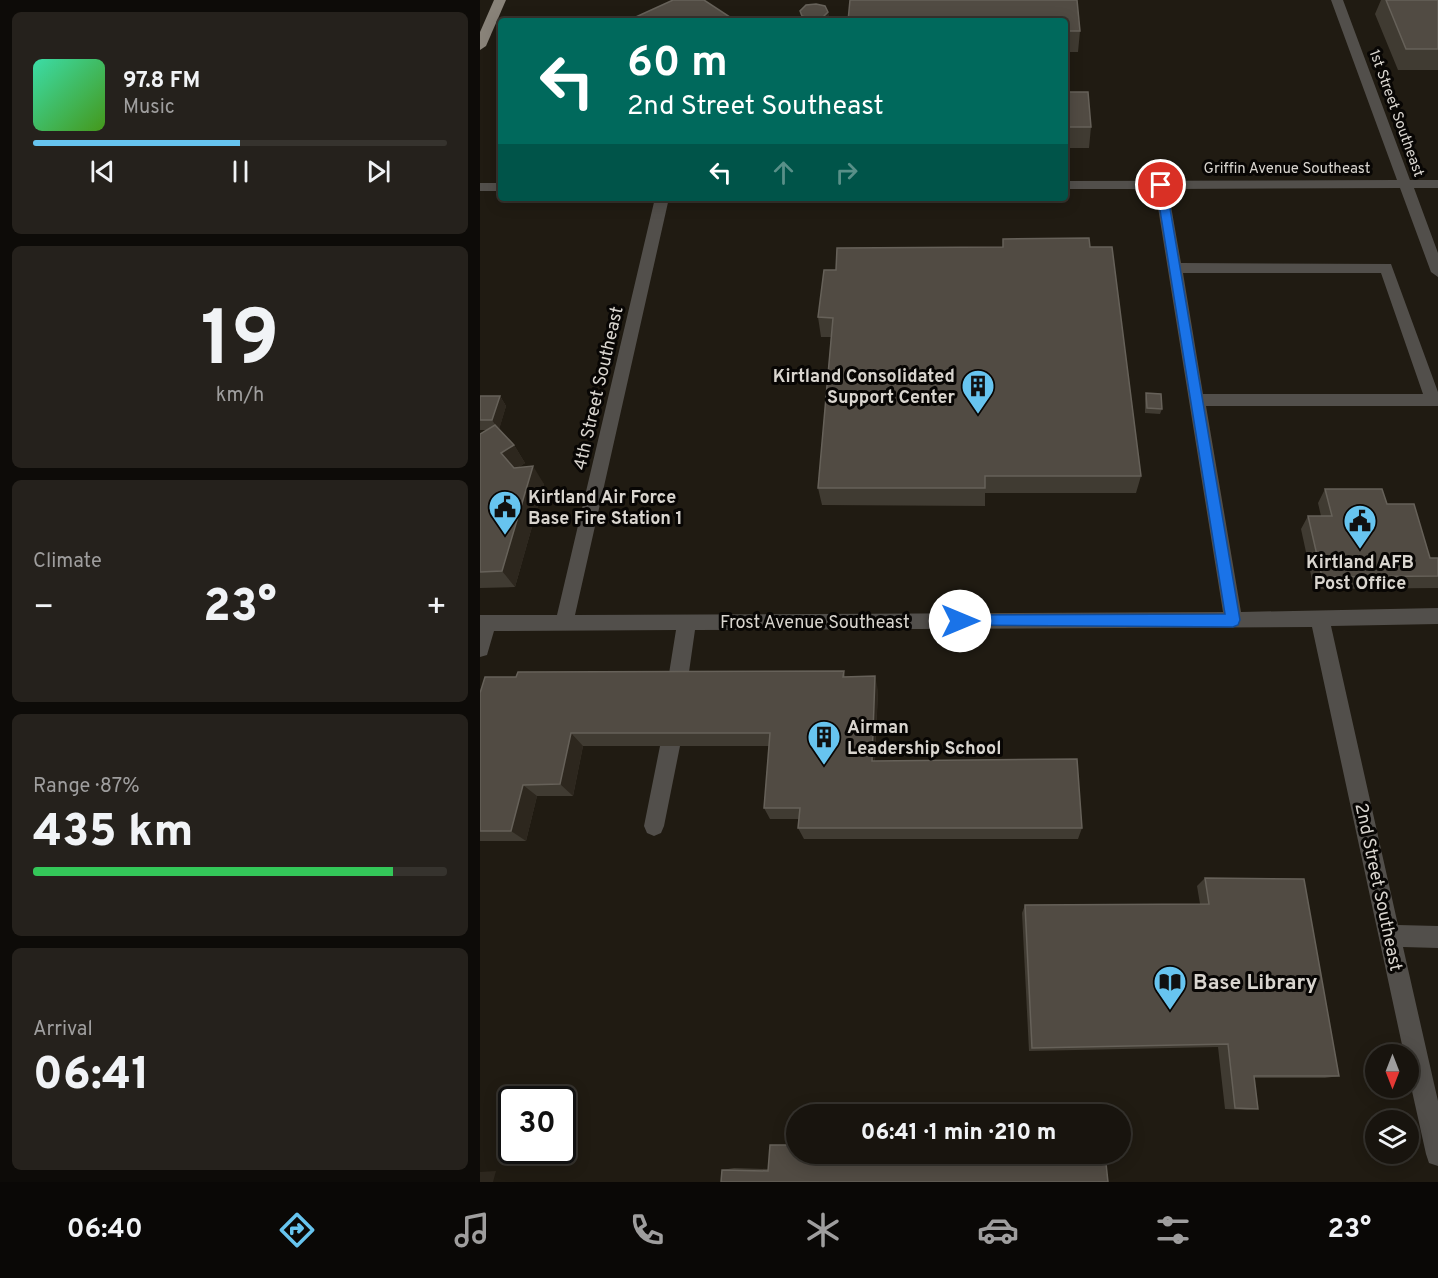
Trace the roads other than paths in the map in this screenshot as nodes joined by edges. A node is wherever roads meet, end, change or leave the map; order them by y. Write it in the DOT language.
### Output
graph roads {
  1 [pos="500,0"];
  2 [pos="1337,0"];
  3 [pos="480,46"];
  4 [pos="1405,184"];
  5 [pos="1438,184"];
  6 [pos="1068,185"];
  7 [pos="1161,185"];
  8 [pos="480,187"];
  9 [pos="498,187"];
  10 [pos="661,201"];
  11 [pos="1175,268"];
  12 [pos="1438,272"];
  13 [pos="1197,400"];
  14 [pos="1436,400"];
  15 [pos="1438,616"];
  16 [pos="1233,620"];
  17 [pos="1320,620"];
  18 [pos="564,622"];
  19 [pos="687,622"];
  20 [pos="483,623"];
  21 [pos="480,649"];
  22 [pos="677,686"];
  23 [pos="670,746"];
  24 [pos="654,826"];
  25 [pos="1390,936"];
  26 [pos="1438,937"];
  27 [pos="1438,1154"];
  1 -- 3 [label="main road"];
  2 -- 4 [label="street, 1st Street Southeast"];
  4 -- 5 [label="street, Griffin Avenue Southeast"];
  4 -- 7 [label="street, Griffin Avenue Southeast"];
  4 -- 12 [label="street, 1st Street Southeast"];
  6 -- 7 [label="street, Griffin Avenue Southeast"];
  7 -- 11 [label="street"];
  8 -- 9 [label="street"];
  10 -- 18 [label="street, 4th Street Southeast"];
  11 -- 13 [label="street"];
  11 -- 14 [label="street"];
  13 -- 14 [label="street"];
  13 -- 16 [label="street"];
  15 -- 17 [label="street, Frost Avenue Southeast"];
  16 -- 17 [label="street, Frost Avenue Southeast"];
  16 -- 19 [label="street, Frost Avenue Southeast"];
  17 -- 25 [label="street, 2nd Street Southeast"];
  18 -- 19 [label="street, Frost Avenue Southeast"];
  18 -- 20 [label="street, Frost Avenue Southeast"];
  19 -- 22 [label="street"];
  20 -- 21 [label="street"];
  23 -- 24 [label="street"];
  25 -- 26 [label="street"];
  25 -- 27 [label="street, 2nd Street Southeast"];
}
